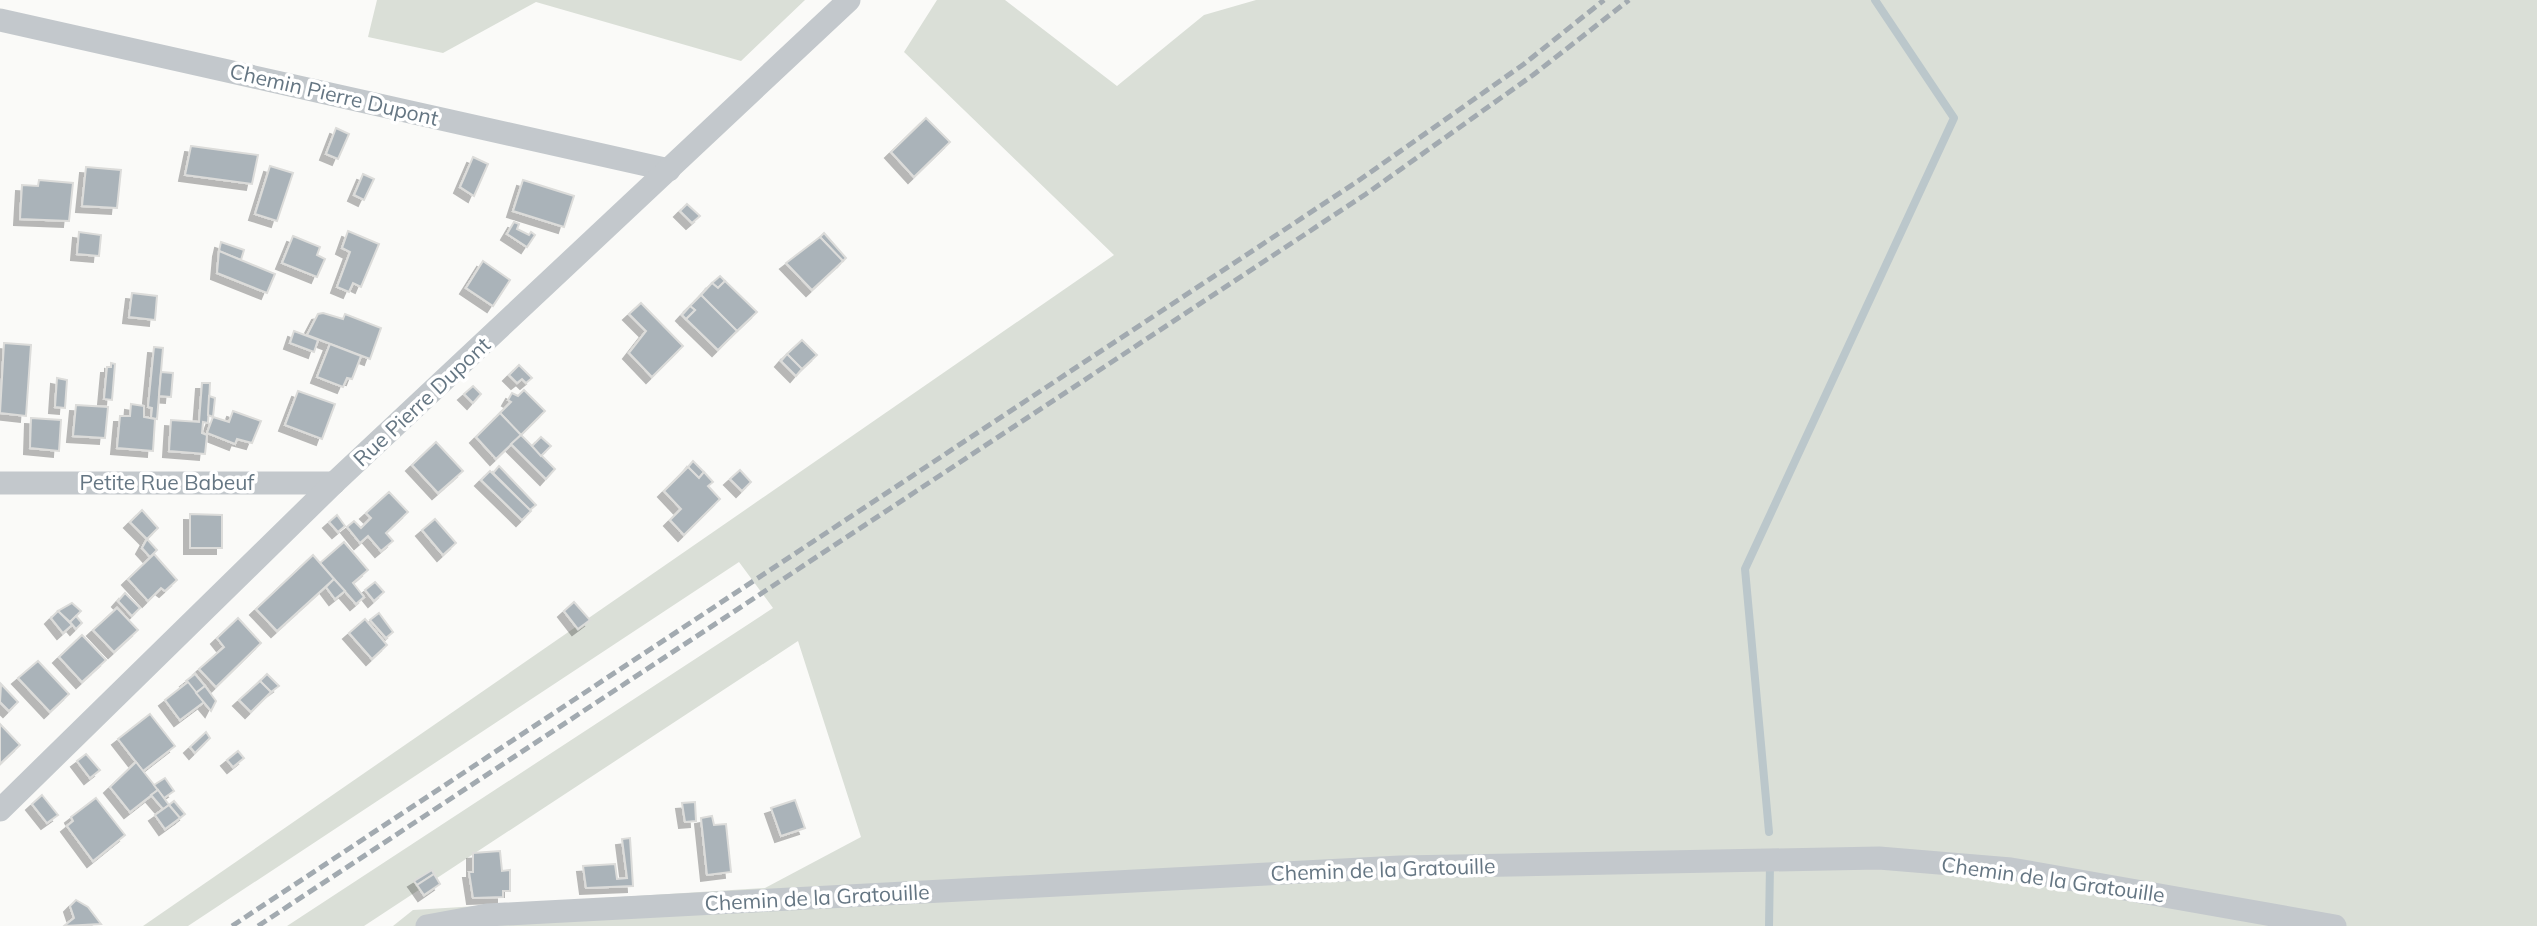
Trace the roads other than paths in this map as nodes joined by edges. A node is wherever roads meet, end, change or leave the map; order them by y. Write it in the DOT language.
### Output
graph roads {
  1 [pos="849,0"];
  2 [pos="0,20"];
  3 [pos="669,170"];
  4 [pos="0,483"];
  5 [pos="334,483"];
  6 [pos="0,810"];
  7 [pos="427,926"];
  8 [pos="2335,926"];
  1 -- 3 [label="street, Rue Pierre Dupont"];
  2 -- 3 [label="street, Chemin Pierre Dupont"];
  3 -- 5 [label="street, Rue Pierre Dupont"];
  4 -- 5 [label="street, Petite Rue Babeuf"];
  5 -- 6 [label="street, Rue Pierre Dupont"];
  7 -- 8 [label="street, Chemin de la Gratouille"];
}
